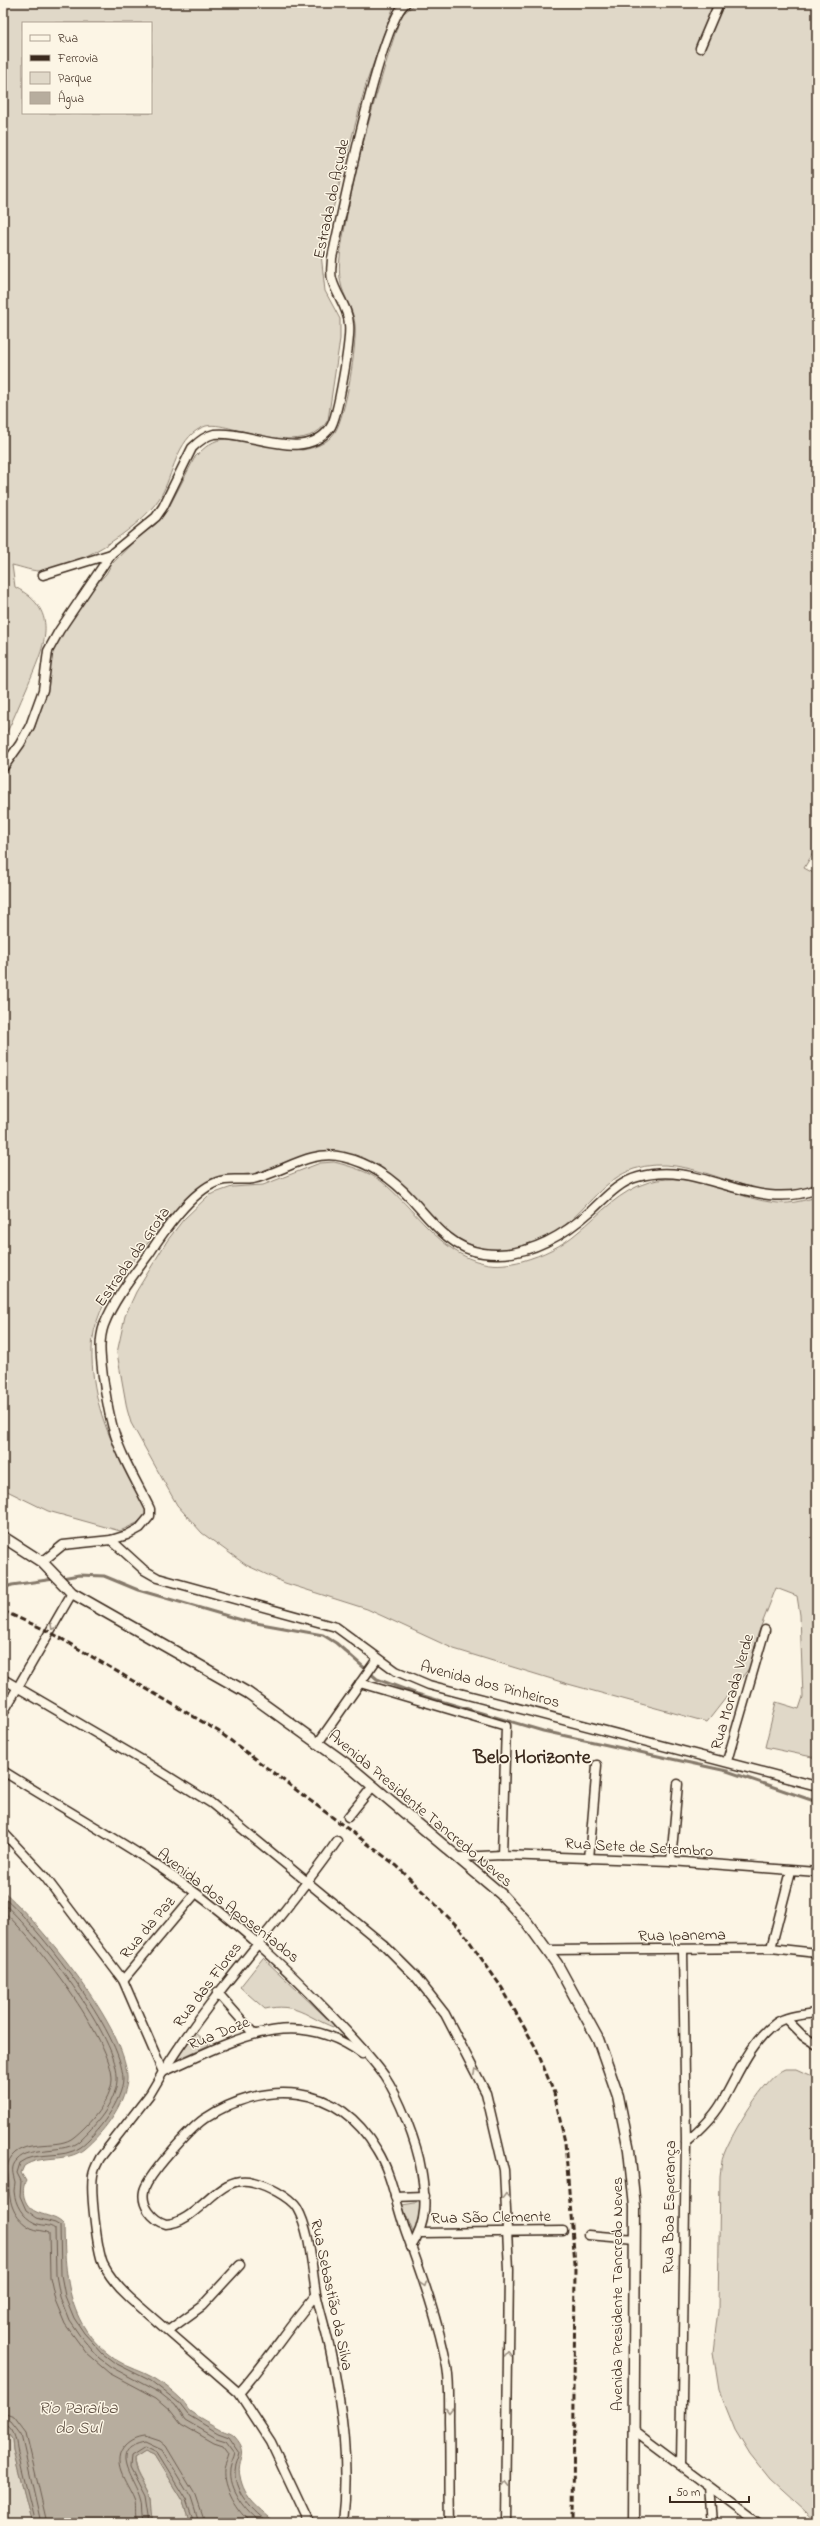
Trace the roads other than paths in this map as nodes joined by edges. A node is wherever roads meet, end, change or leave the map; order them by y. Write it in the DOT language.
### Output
graph roads {
  1 [pos="406,3"];
  2 [pos="719,3"];
  3 [pos="700,48"];
  4 [pos="111,554"];
  5 [pos="43,575"];
  6 [pos="3,768"];
  7 [pos="817,1189"];
  8 [pos="3,1537"];
  9 [pos="111,1540"];
  10 [pos="45,1564"];
  11 [pos="70,1592"];
  12 [pos="765,1630"];
  13 [pos="375,1661"];
  14 [pos="3,1679"];
  15 [pos="362,1680"];
  16 [pos="18,1688"];
  17 [pos="3,1713"];
  18 [pos="318,1743"];
  19 [pos="728,1761"];
  20 [pos="597,1765"];
  21 [pos="3,1771"];
  22 [pos="678,1784"];
  23 [pos="373,1786"];
  24 [pos="817,1786"];
  25 [pos="348,1816"];
  26 [pos="3,1832"];
  27 [pos="337,1841"];
  28 [pos="502,1855"];
  29 [pos="459,1857"];
  30 [pos="589,1859"];
  31 [pos="671,1862"];
  32 [pos="791,1871"];
  33 [pos="817,1872"];
  34 [pos="309,1882"];
  35 [pos="195,1894"];
  36 [pos="257,1942"];
  37 [pos="771,1948"];
  38 [pos="548,1950"];
  39 [pos="683,1950"];
  40 [pos="817,1953"];
  41 [pos="123,1980"];
  42 [pos="217,1992"];
  43 [pos="817,2013"];
  44 [pos="786,2019"];
  45 [pos="253,2033"];
  46 [pos="817,2045"];
  47 [pos="374,2063"];
  48 [pos="163,2072"];
  49 [pos="686,2142"];
  50 [pos="425,2196"];
  51 [pos="395,2197"];
  52 [pos="563,2230"];
  53 [pos="506,2231"];
  54 [pos="421,2233"];
  55 [pos="588,2235"];
  56 [pos="635,2239"];
  57 [pos="411,2247"];
  58 [pos="240,2265"];
  59 [pos="316,2295"];
  60 [pos="169,2330"];
  61 [pos="239,2393"];
  62 [pos="634,2430"];
  63 [pos="681,2465"];
  64 [pos="710,2488"];
  65 [pos="309,2523"];
  66 [pos="344,2523"];
  67 [pos="450,2523"];
  68 [pos="506,2523"];
  69 [pos="633,2523"];
  70 [pos="713,2523"];
  71 [pos="758,2523"];
  1 -- 4 [label="street, Estrada do Açude"];
  2 -- 3 [label="street"];
  4 -- 5 [label="street"];
  4 -- 6 [label="street, Estrada do Açude"];
  7 -- 9 [label="street, Estrada da Grota"];
  8 -- 10 [label="street, Avenida Presidente Tancredo Neves"];
  9 -- 10 [label="street"];
  9 -- 13 [label="street, Avenida dos Pinheiros"];
  10 -- 11 [label="street, Avenida Presidente Tancredo Neves"];
  11 -- 16 [label="street, one-way"];
  11 -- 18 [label="street, Avenida Presidente Tancredo Neves"];
  12 -- 19 [label="street, Rua Morada Verde"];
  13 -- 15 [label="street"];
  13 -- 19 [label="street, Avenida dos Pinheiros"];
  14 -- 16 [label="street"];
  15 -- 18 [label="street"];
  15 -- 28 [label="street"];
  16 -- 17 [label="street"];
  16 -- 34 [label="street"];
  18 -- 23 [label="street, Avenida Presidente Tancredo Neves"];
  19 -- 24 [label="street, Avenida dos Pinheiros"];
  20 -- 30 [label="street"];
  21 -- 35 [label="street, Avenida dos Aposentados"];
  22 -- 31 [label="street"];
  23 -- 25 [label="street"];
  23 -- 29 [label="street, Avenida Presidente Tancredo Neves"];
  26 -- 41 [label="street"];
  27 -- 34 [label="street, Rua das Flores"];
  28 -- 29 [label="street, Rua Sete de Setembro"];
  28 -- 30 [label="street, Rua Sete de Setembro"];
  29 -- 38 [label="street, Avenida Presidente Tancredo Neves"];
  30 -- 31 [label="street, Rua Sete de Setembro"];
  31 -- 32 [label="street, Rua Sete de Setembro"];
  32 -- 33 [label="street, Rua Sete de Setembro"];
  32 -- 37 [label="street"];
  34 -- 36 [label="street, Rua das Flores"];
  53 -- 34 [label="street, one-way"];
  35 -- 36 [label="street, Avenida dos Aposentados"];
  35 -- 41 [label="street, Rua da Paz"];
  36 -- 42 [label="street, Rua das Flores"];
  36 -- 47 [label="street, Avenida dos Aposentados"];
  37 -- 39 [label="street, Rua Ipanema"];
  37 -- 40 [label="street, Rua Ipanema"];
  38 -- 39 [label="street, Rua Ipanema"];
  38 -- 56 [label="street, Avenida Presidente Tancredo Neves"];
  39 -- 49 [label="street, Rua Boa Esperança"];
  41 -- 48 [label="street"];
  42 -- 45 [label="street"];
  42 -- 48 [label="street, Rua das Flores"];
  43 -- 44 [label="street"];
  44 -- 46 [label="street"];
  44 -- 49 [label="street"];
  45 -- 47 [label="street, Rua Doze"];
  45 -- 48 [label="street, Rua Doze"];
  47 -- 50 [label="street, Avenida dos Aposentados"];
  48 -- 60 [label="street, Rua das Flores"];
  49 -- 63 [label="street, Rua Boa Esperança"];
  50 -- 51 [label="street"];
  50 -- 54 [label="street, Avenida dos Aposentados"];
  51 -- 57 [label="street, Rua Sebastião da Silva"];
  51 -- 59 [label="street, Rua Sebastião da Silva"];
  52 -- 53 [label="street, Rua São Clemente"];
  53 -- 54 [label="street, Rua São Clemente"];
  68 -- 53 [label="street, one-way"];
  54 -- 57 [label="street, Avenida dos Aposentados"];
  55 -- 56 [label="street"];
  56 -- 62 [label="street, Avenida Presidente Tancredo Neves"];
  57 -- 67 [label="street, one-way"];
  58 -- 60 [label="street"];
  59 -- 61 [label="street"];
  59 -- 66 [label="street, Rua Sebastião da Silva"];
  60 -- 61 [label="street, Rua das Flores"];
  61 -- 65 [label="street, Rua das Flores"];
  62 -- 63 [label="street"];
  62 -- 69 [label="street, Avenida Presidente Tancredo Neves"];
  63 -- 64 [label="street"];
  64 -- 70 [label="street"];
  64 -- 71 [label="street"];
}
